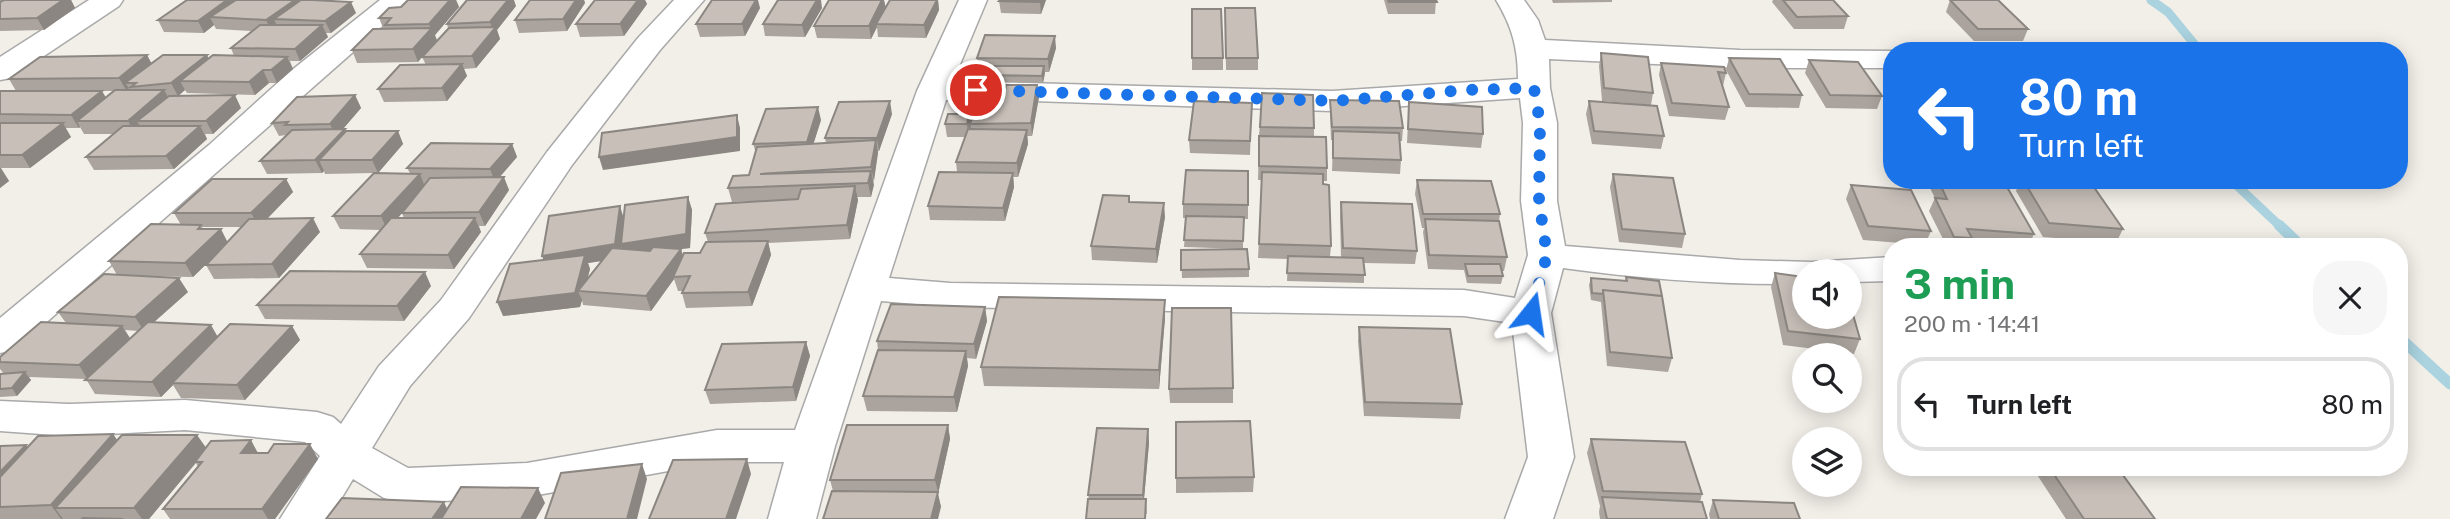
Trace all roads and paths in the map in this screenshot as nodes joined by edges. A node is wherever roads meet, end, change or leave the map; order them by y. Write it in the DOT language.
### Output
graph roads {
  1 [pos="109,0"];
  2 [pos="398,0"];
  3 [pos="690,0"];
  4 [pos="973,0"];
  5 [pos="1510,0"];
  6 [pos="1533,49"];
  7 [pos="1883,59"];
  8 [pos="0,71"];
  9 [pos="1534,88"];
  10 [pos="933,91"];
  11 [pos="1547,255"];
  12 [pos="1883,269"];
  13 [pos="1862,270"];
  14 [pos="1792,272"];
  15 [pos="867,288"];
  16 [pos="1531,313"];
  17 [pos="0,340"];
  18 [pos="0,416"];
  19 [pos="812,446"];
  20 [pos="346,454"];
  21 [pos="304,519"];
  22 [pos="792,519"];
  23 [pos="1529,519"];
  1 -- 8 [label="street"];
  2 -- 17 [label="street"];
  3 -- 20 [label="street"];
  4 -- 10 [label="street"];
  5 -- 6 [label="street"];
  6 -- 7 [label="street"];
  6 -- 9 [label="street"];
  9 -- 10 [label="street"];
  9 -- 11 [label="street"];
  10 -- 15 [label="street"];
  11 -- 14 [label="street"];
  11 -- 16 [label="street"];
  12 -- 13 [label="street"];
  15 -- 16 [label="street"];
  15 -- 19 [label="street"];
  16 -- 23 [label="street"];
  18 -- 20 [label="street"];
  19 -- 20 [label="street"];
  19 -- 22 [label="street"];
  20 -- 21 [label="street"];
}
